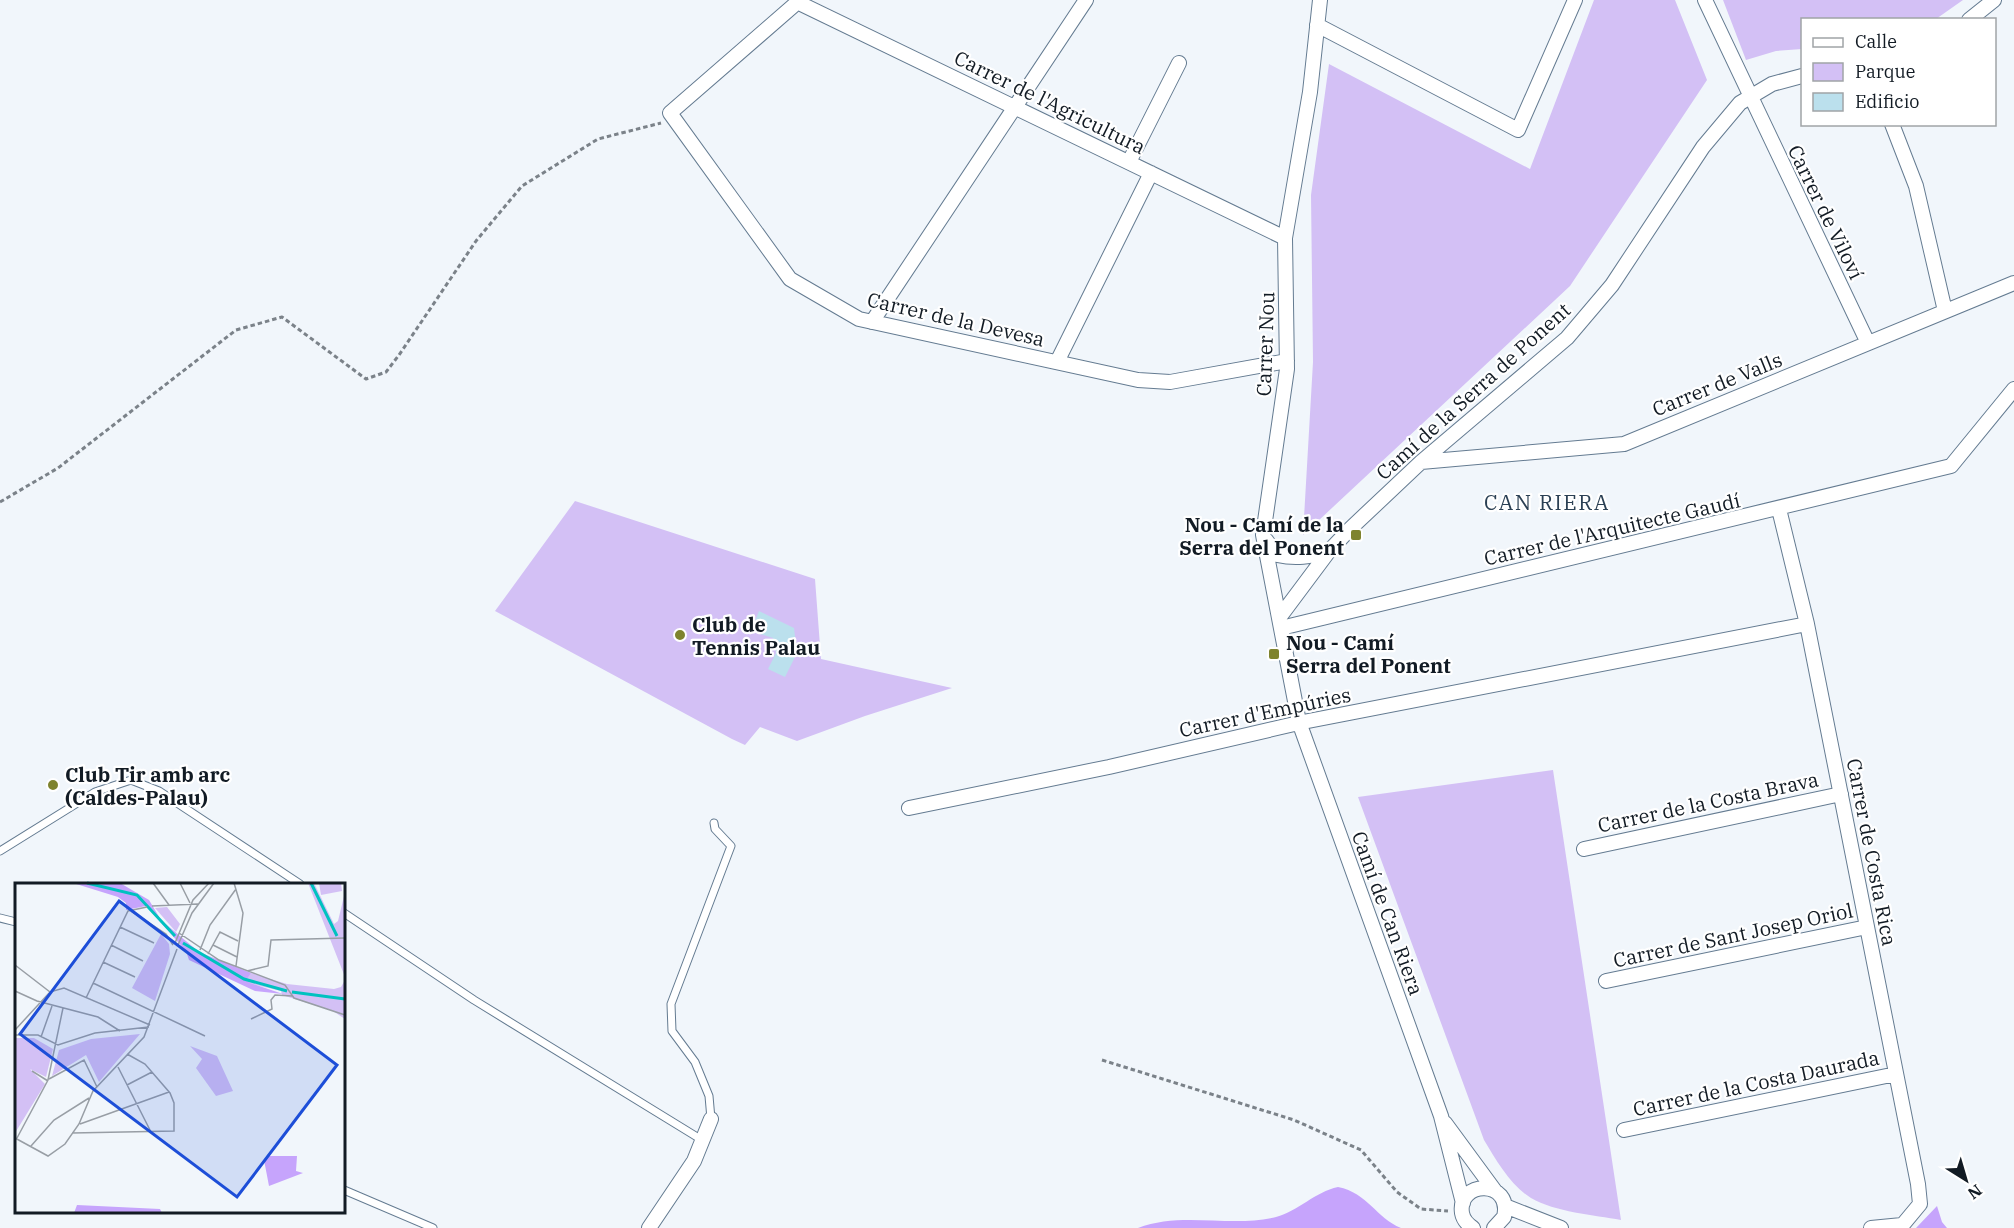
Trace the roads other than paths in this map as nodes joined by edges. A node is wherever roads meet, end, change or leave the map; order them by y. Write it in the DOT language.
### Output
graph roads {
  1 [pos="1086,0"];
  2 [pos="1320,0"];
  3 [pos="1575,0"];
  4 [pos="1705,0"];
  5 [pos="1994,0"];
  6 [pos="798,1"];
  7 [pos="1972,18"];
  8 [pos="1317,26"];
  9 [pos="1179,63"];
  10 [pos="1801,77"];
  11 [pos="1750,98"];
  12 [pos="1014,107"];
  13 [pos="1893,126"];
  14 [pos="1129,162"];
  15 [pos="1150,173"];
  16 [pos="1286,238"];
  17 [pos="2014,283"];
  18 [pos="1945,311"];
  19 [pos="872,322"];
  20 [pos="1868,343"];
  21 [pos="1287,361"];
  22 [pos="1058,362"];
  23 [pos="2014,389"];
  24 [pos="1421,462"];
  25 [pos="1779,509"];
  26 [pos="1263,535"];
  27 [pos="1329,551"];
  28 [pos="1280,623"];
  29 [pos="1807,624"];
  30 [pos="1299,723"];
  31 [pos="1841,794"];
  32 [pos="909,808"];
  33 [pos="714,823"];
  34 [pos="1584,849"];
  35 [pos="0,851"];
  36 [pos="297,883"];
  37 [pos="345,914"];
  38 [pos="0,918"];
  39 [pos="15,922"];
  40 [pos="1867,927"];
  41 [pos="1606,981"];
  42 [pos="1896,1074"];
  43 [pos="1441,1116"];
  44 [pos="711,1119"];
  45 [pos="1624,1130"];
  46 [pos="702,1140"];
  47 [pos="345,1190"];
  48 [pos="1495,1191"];
  49 [pos="1505,1206"];
  50 [pos="1463,1207"];
  51 [pos="1496,1227"];
  52 [pos="1901,1227"];
  53 [pos="433,1228"];
  54 [pos="649,1228"];
  55 [pos="1473,1228"];
  56 [pos="1561,1228"];
  57 [pos="1871,1228"];
  1 -- 12 [label="street"];
  2 -- 8 [label="street, Carrer Nou"];
  3 -- 8 [label="street"];
  4 -- 11 [label="street, Carrer de Viloví"];
  5 -- 7 [label="street"];
  6 -- 12 [label="street, Carrer de l'Agricultura"];
  6 -- 19 [label="street, Carrer de la Devesa"];
  8 -- 16 [label="street, Carrer Nou"];
  9 -- 14 [label="street"];
  10 -- 11 [label="street, Camí de la Serra de Ponent"];
  11 -- 20 [label="street, Carrer de Viloví"];
  11 -- 24 [label="street, Camí de la Serra de Ponent"];
  12 -- 14 [label="street, Carrer de l'Agricultura"];
  12 -- 19 [label="street"];
  13 -- 18 [label="street"];
  14 -- 15 [label="street, Carrer de l'Agricultura"];
  15 -- 16 [label="street, Carrer de l'Agricultura"];
  15 -- 22 [label="street"];
  16 -- 21 [label="street, Carrer Nou"];
  17 -- 18 [label="street, Carrer de Valls"];
  18 -- 20 [label="street, Carrer de Valls"];
  19 -- 22 [label="street, Carrer de la Devesa"];
  20 -- 24 [label="street, Carrer de Valls"];
  21 -- 22 [label="street, Carrer de la Devesa"];
  21 -- 26 [label="street, Carrer Nou"];
  23 -- 25 [label="street, Carrer de l'Arquitecte Gaudí"];
  24 -- 27 [label="street, Camí de la Serra de Ponent"];
  25 -- 28 [label="street, Carrer de l'Arquitecte Gaudí"];
  25 -- 29 [label="street, Carrer de Costa Rica"];
  26 -- 27 [label="street"];
  26 -- 28 [label="street, Carrer Nou"];
  27 -- 28 [label="street, Camí de la Serra de Ponent"];
  28 -- 30 [label="street, Carrer Nou"];
  29 -- 30 [label="street, Carrer d'Empúries"];
  29 -- 31 [label="street, Carrer de Costa Rica"];
  30 -- 32 [label="street, Carrer d'Empúries"];
  30 -- 43 [label="street, Camí de Can Riera"];
  31 -- 34 [label="street, Carrer de la Costa Brava"];
  31 -- 40 [label="street, Carrer de Costa Rica"];
  33 -- 44 [label="lane"];
  35 -- 36 [label="lane"];
  37 -- 46 [label="lane"];
  38 -- 39 [label="lane"];
  40 -- 41 [label="street, Carrer de Sant Josep Oriol"];
  40 -- 42 [label="street, Carrer de Costa Rica"];
  42 -- 45 [label="street, Carrer de la Costa Daurada"];
  42 -- 52 [label="street, Carrer de Costa Rica"];
  43 -- 48 [label="street, Camí de Can Riera"];
  43 -- 50 [label="street, Camí de Can Riera"];
  44 -- 46 [label="street"];
  46 -- 54 [label="street"];
  47 -- 53 [label="lane"];
  48 -- 49 [label="street, Camí de Can Riera"];
  48 -- 50 [label="street"];
  49 -- 51 [label="street"];
  49 -- 56 [label="street"];
  50 -- 55 [label="street"];
  52 -- 57 [label="street"];
}
